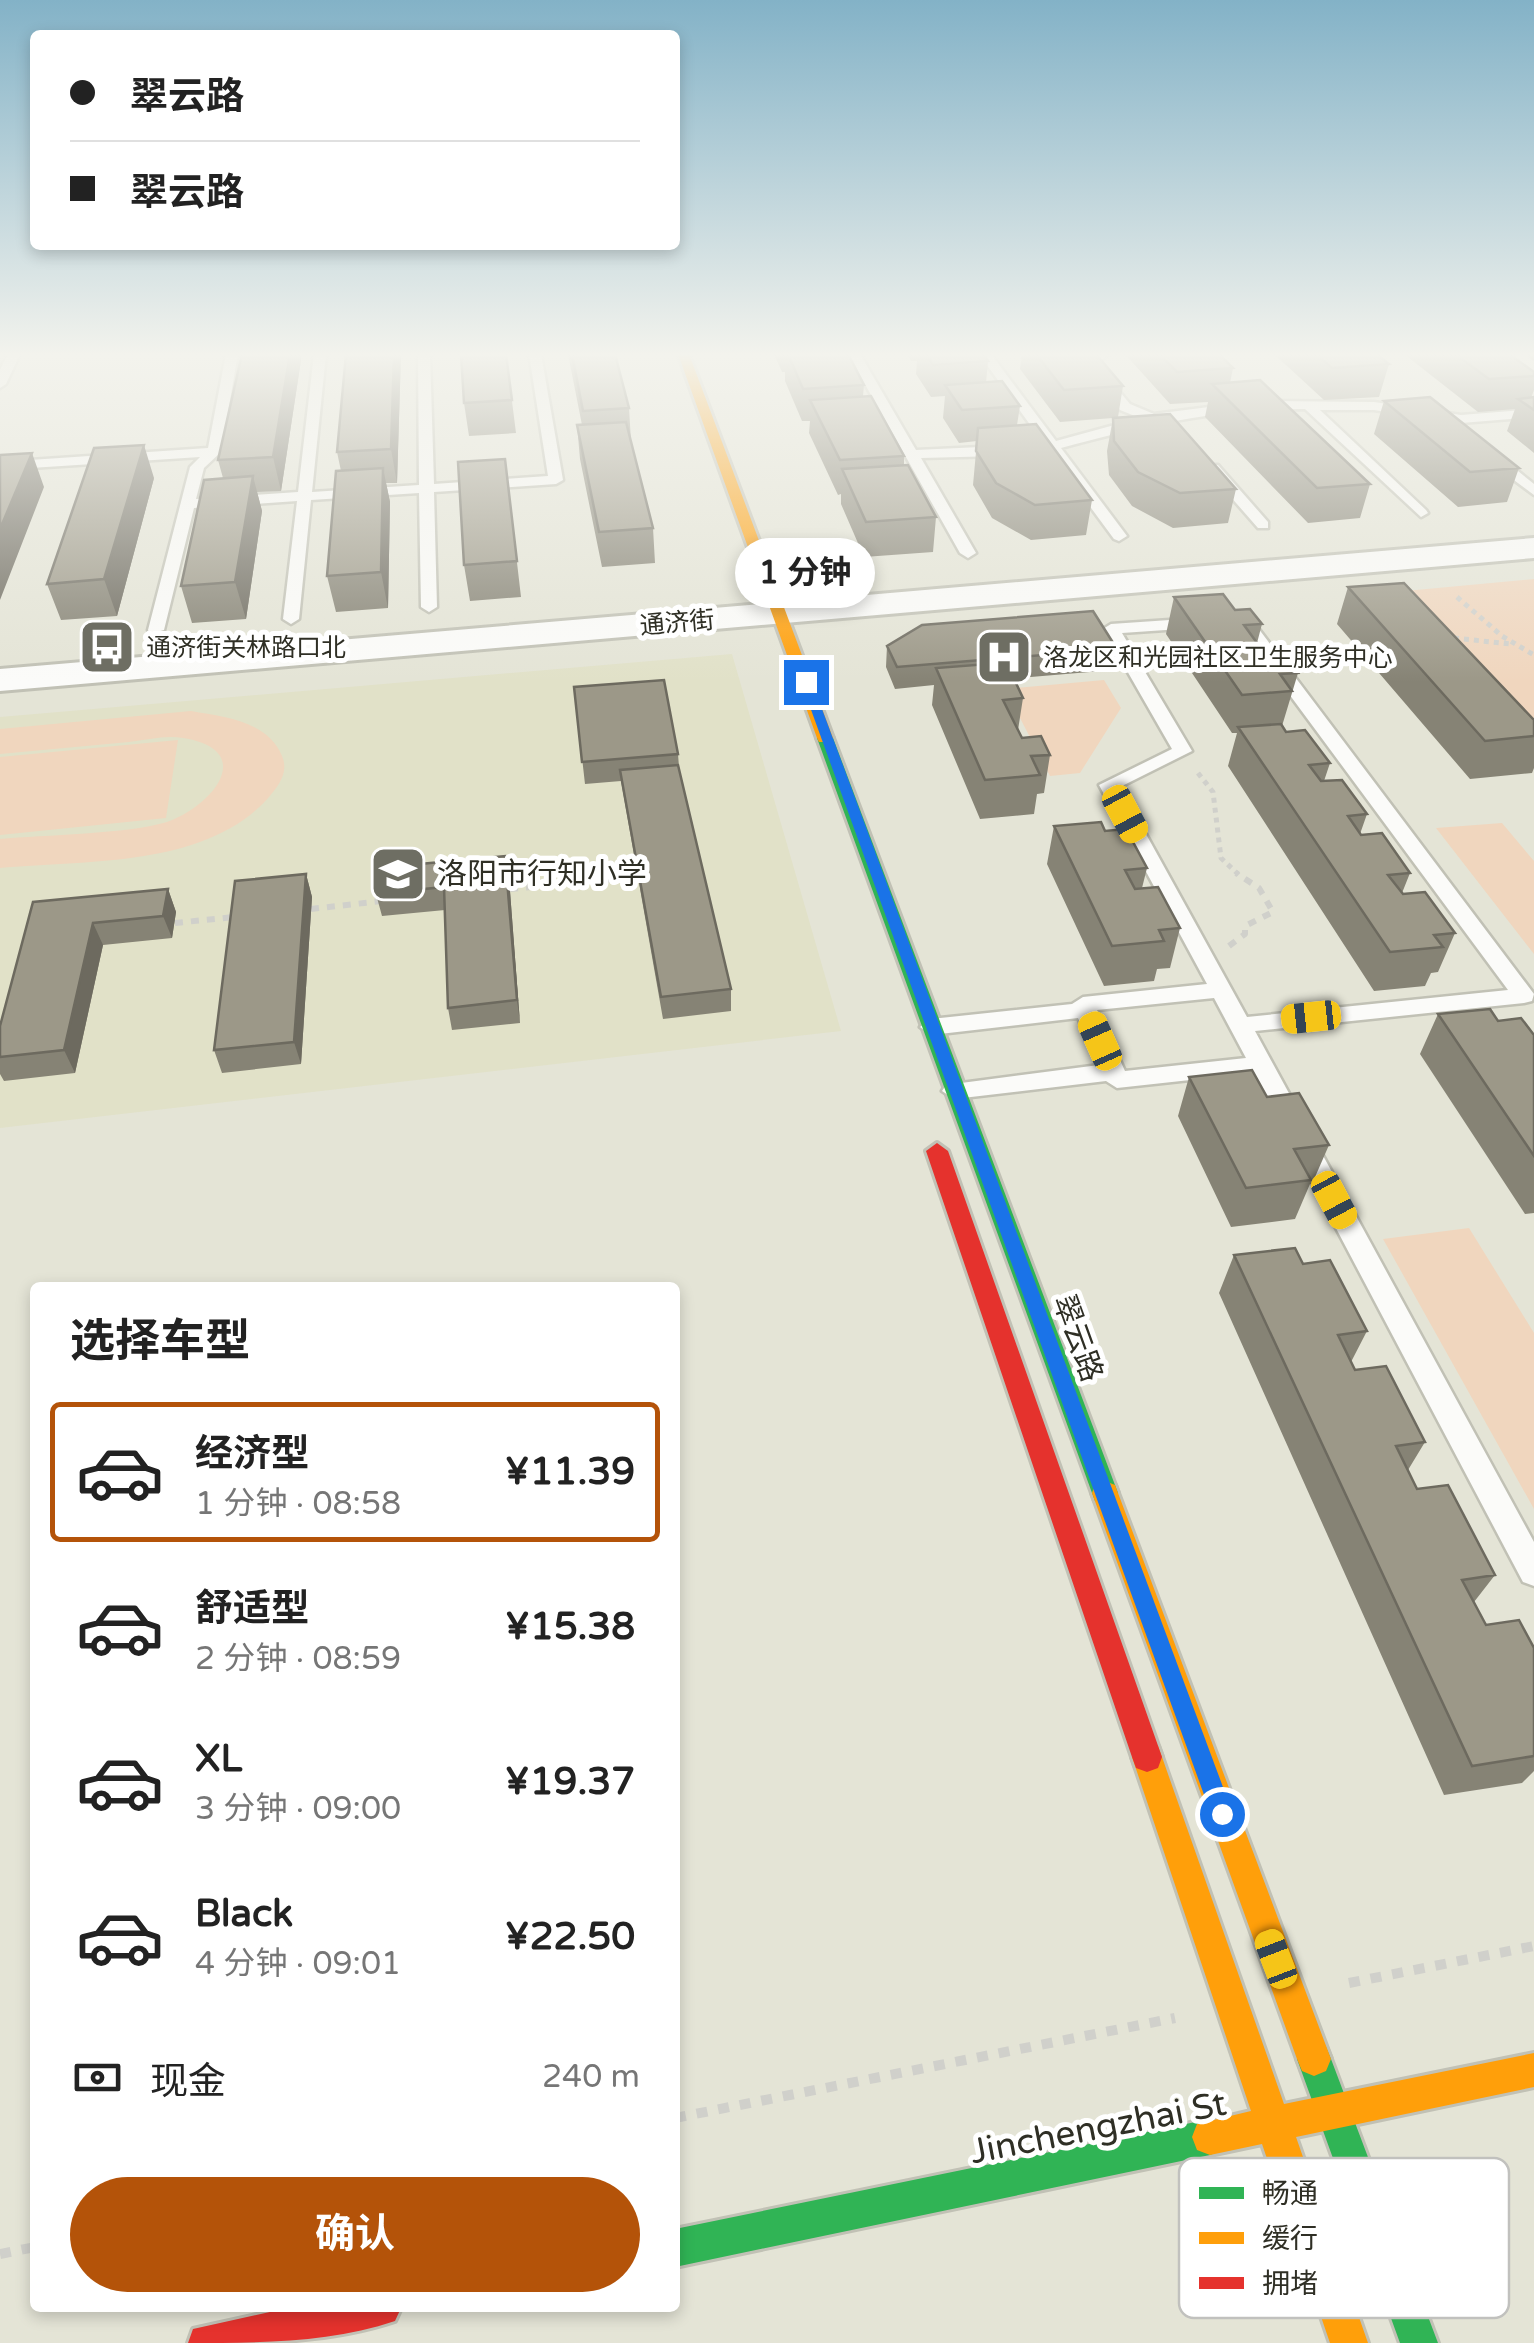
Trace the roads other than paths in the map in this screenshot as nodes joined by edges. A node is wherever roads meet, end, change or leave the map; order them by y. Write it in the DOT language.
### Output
graph roads {
  1 [pos="41,463"];
  2 [pos="200,463"];
  3 [pos="308,463"];
  4 [pos="426,463"];
  5 [pos="553,463"];
  6 [pos="700,463"];
  7 [pos="717,463"];
  8 [pos="917,463"];
  9 [pos="1066,463"];
  10 [pos="1209,463"];
  11 [pos="1369,463"];
  12 [pos="1500,463"];
  13 [pos="0,466"];
  14 [pos="427,488"];
  15 [pos="1534,491"];
  16 [pos="305,496"];
  17 [pos="188,504"];
  18 [pos="1421,512"];
  19 [pos="1263,525"];
  20 [pos="1534,534"];
  21 [pos="1119,536"];
  22 [pos="727,542"];
  23 [pos="1534,548"];
  24 [pos="968,552"];
  25 [pos="429,607"];
  26 [pos="763,612"];
  27 [pos="291,619"];
  28 [pos="156,630"];
  29 [pos="0,663"];
  30 [pos="0,680"];
  31 [pos="1221,990"];
  32 [pos="1529,1002"];
  33 [pos="1086,1010"];
  34 [pos="1240,1024"];
  35 [pos="931,1027"];
  36 [pos="1261,1064"];
  37 [pos="1114,1072"];
  38 [pos="954,1091"];
  39 [pos="927,1123"];
  40 [pos="1534,1572"];
  41 [pos="1534,2070"];
  42 [pos="1334,2114"];
  43 [pos="1274,2126"];
  44 [pos="1285,2158"];
  45 [pos="1350,2158"];
  46 [pos="680,2247"];
  47 [pos="362,2312"];
  48 [pos="1340,2318"];
  49 [pos="1409,2318"];
  50 [pos="207,2343"];
  51 [pos="1349,2343"];
  52 [pos="1418,2343"];
  1 -- 13 [label="lane"];
  2 -- 17 [label="lane"];
  3 -- 16 [label="lane"];
  4 -- 14 [label="lane"];
  5 -- 14 [label="lane"];
  6 -- 22 [label="street"];
  7 -- 26 [label="street, 翠云路"];
  8 -- 24 [label="lane"];
  9 -- 21 [label="lane"];
  10 -- 19 [label="lane"];
  11 -- 18 [label="lane"];
  12 -- 15 [label="lane"];
  14 -- 16 [label="lane"];
  14 -- 25 [label="lane"];
  16 -- 17 [label="lane"];
  16 -- 27 [label="lane"];
  17 -- 28 [label="lane"];
  20 -- 26 [label="street, 通济街"];
  23 -- 26 [label="street, 通济街"];
  26 -- 29 [label="street, 通济街"];
  26 -- 30 [label="street, 通济街"];
  26 -- 35 [label="street, 翠云路"];
  31 -- 32 [label="lane"];
  31 -- 33 [label="lane"];
  31 -- 34 [label="lane"];
  32 -- 34 [label="lane"];
  33 -- 35 [label="lane"];
  33 -- 37 [label="lane"];
  34 -- 36 [label="lane"];
  35 -- 38 [label="street, 翠云路"];
  36 -- 37 [label="lane"];
  36 -- 40 [label="lane"];
  37 -- 38 [label="lane"];
  38 -- 42 [label="street, 翠云路"];
  39 -- 43 [label="street"];
  41 -- 42 [label="street, Jinchengzhai St"];
  42 -- 43 [label="street, Jinchengzhai St"];
  42 -- 45 [label="street, 翠云路"];
  43 -- 44 [label="street"];
  43 -- 46 [label="street, Jinchengzhai St"];
  47 -- 50 [label="street"];
  48 -- 51 [label="street"];
  49 -- 52 [label="street, 翠云路"];
}
